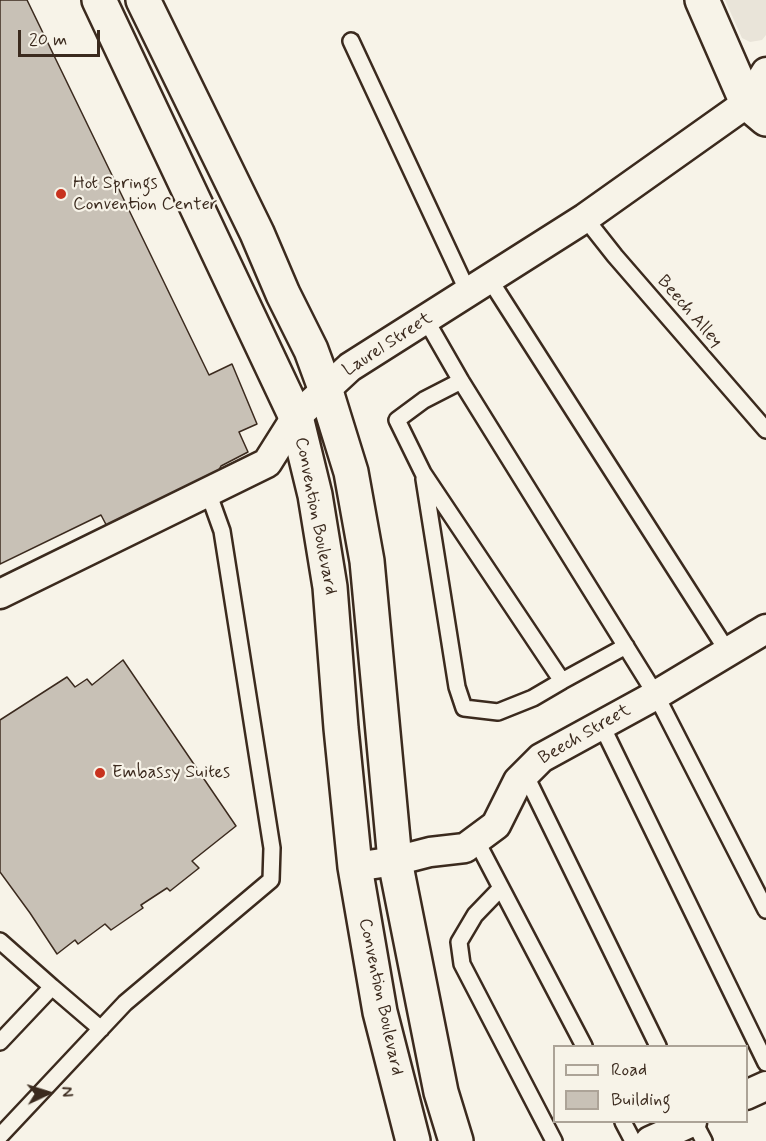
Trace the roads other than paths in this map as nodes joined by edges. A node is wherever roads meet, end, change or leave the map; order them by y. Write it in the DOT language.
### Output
graph roads {
  1 [pos="99,0"];
  2 [pos="143,0"];
  3 [pos="702,0"];
  4 [pos="351,41"];
  5 [pos="766,72"];
  6 [pos="757,111"];
  7 [pos="585,218"];
  8 [pos="479,286"];
  9 [pos="426,320"];
  10 [pos="461,381"];
  11 [pos="325,388"];
  12 [pos="296,417"];
  13 [pos="766,430"];
  14 [pos="423,473"];
  15 [pos="208,492"];
  16 [pos="0,594"];
  17 [pos="766,629"];
  18 [pos="626,646"];
  19 [pos="728,652"];
  20 [pos="562,681"];
  21 [pos="656,695"];
  22 [pos="601,724"];
  23 [pos="525,774"];
  24 [pos="476,840"];
  25 [pos="395,861"];
  26 [pos="355,867"];
  27 [pos="501,888"];
  28 [pos="766,910"];
  29 [pos="0,941"];
  30 [pos="52,987"];
  31 [pos="101,1029"];
  32 [pos="0,1042"];
  33 [pos="583,1045"];
  34 [pos="657,1045"];
  35 [pos="766,1063"];
  36 [pos="766,1086"];
  37 [pos="748,1095"];
  38 [pos="624,1123"];
  39 [pos="691,1123"];
  40 [pos="694,1123"];
  41 [pos="0,1136"];
  42 [pos="413,1141"];
  43 [pos="456,1141"];
  44 [pos="554,1141"];
  45 [pos="633,1141"];
  46 [pos="650,1141"];
  47 [pos="704,1141"];
  1 -- 12 [label="street, Convention Boulevard"];
  2 -- 11 [label="street"];
  3 -- 6 [label="street"];
  4 -- 8 [label="lane"];
  5 -- 6 [label="street, Laurel Street"];
  6 -- 7 [label="street, Laurel Street"];
  7 -- 8 [label="street, Laurel Street"];
  7 -- 13 [label="lane, Beech Alley"];
  8 -- 9 [label="street, Laurel Street"];
  8 -- 19 [label="lane"];
  9 -- 10 [label="lane"];
  9 -- 11 [label="street, Laurel Street"];
  10 -- 14 [label="lane"];
  10 -- 18 [label="lane"];
  11 -- 12 [label="street, Laurel Street"];
  11 -- 25 [label="street"];
  12 -- 15 [label="street, Laurel Street"];
  12 -- 26 [label="street, Convention Boulevard"];
  14 -- 20 [label="lane"];
  14 -- 20 [label="lane"];
  15 -- 16 [label="street, Laurel Street"];
  15 -- 31 [label="lane"];
  17 -- 19 [label="street, Beech Street"];
  18 -- 20 [label="lane"];
  18 -- 21 [label="lane"];
  19 -- 21 [label="street, Beech Street"];
  21 -- 22 [label="street, Beech Street"];
  21 -- 28 [label="lane"];
  22 -- 23 [label="street, Beech Street"];
  22 -- 35 [label="lane"];
  23 -- 24 [label="street, Beech Street"];
  23 -- 34 [label="lane"];
  24 -- 25 [label="street, Beech Street"];
  24 -- 27 [label="lane"];
  25 -- 26 [label="street, Beech Street"];
  25 -- 43 [label="street"];
  26 -- 42 [label="street, Convention Boulevard"];
  27 -- 33 [label="lane"];
  27 -- 44 [label="lane"];
  29 -- 30 [label="lane"];
  30 -- 31 [label="lane"];
  30 -- 32 [label="lane"];
  31 -- 41 [label="lane"];
  36 -- 37 [label="street"];
  38 -- 45 [label="lane"];
  39 -- 46 [label="street"];
  40 -- 47 [label="lane"];
}
